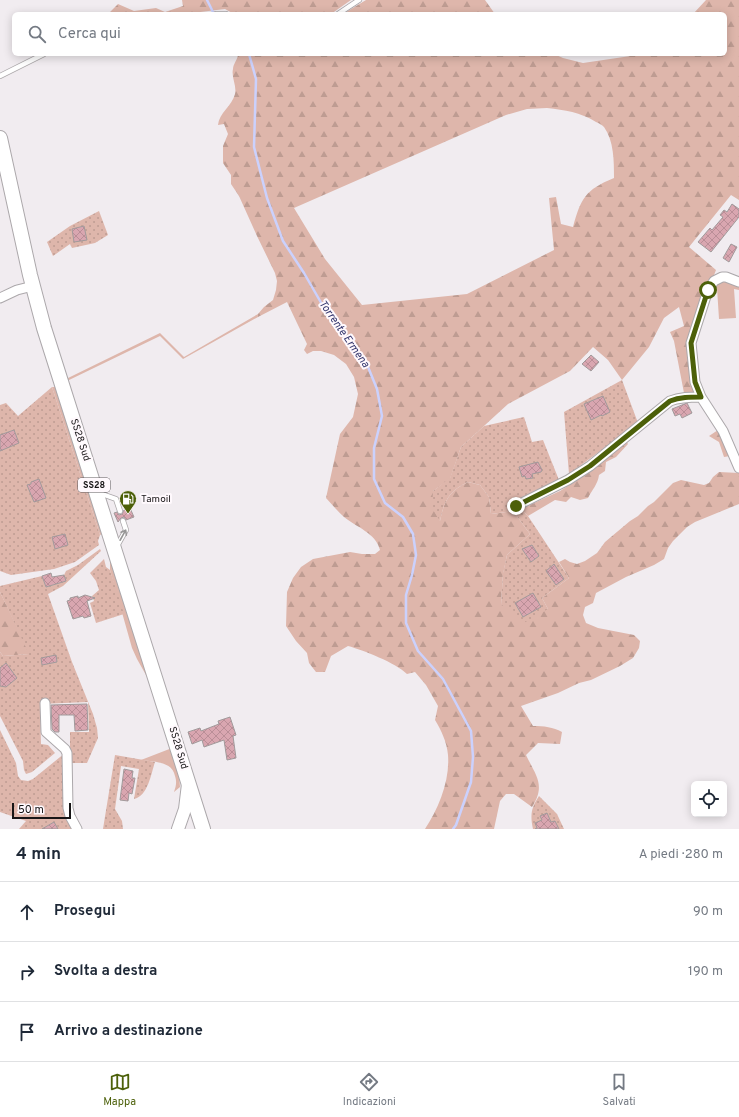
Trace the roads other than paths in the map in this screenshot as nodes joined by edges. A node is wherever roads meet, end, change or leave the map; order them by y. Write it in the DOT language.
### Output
graph roads {
  1 [pos="358,0"];
  2 [pos="341,12"];
  3 [pos="40,56"];
  4 [pos="0,76"];
  5 [pos="0,138"];
  6 [pos="739,282"];
  7 [pos="33,286"];
  8 [pos="0,298"];
  9 [pos="701,397"];
  10 [pos="739,468"];
  11 [pos="97,493"];
  12 [pos="516,506"];
  13 [pos="120,511"];
  14 [pos="123,521"];
  15 [pos="115,550"];
  16 [pos="45,703"];
  17 [pos="188,780"];
  18 [pos="180,825"];
  19 [pos="198,825"];
  20 [pos="77,829"];
  1 -- 2 [label="lane"];
  3 -- 4 [label="lane"];
  5 -- 7 [label="main road, SS28 Sud / SS28"];
  6 -- 9 [label="street"];
  7 -- 8 [label="street"];
  7 -- 11 [label="main road, SS28 Sud / SS28"];
  9 -- 10 [label="street"];
  9 -- 12 [label="street"];
  11 -- 13 [label="lane"];
  11 -- 15 [label="main road, SS28 Sud / SS28"];
  15 -- 14 [label="lane, one-way"];
  15 -- 17 [label="main road, SS28 Sud / SS28"];
  16 -- 20 [label="street"];
  17 -- 18 [label="main road"];
  17 -- 19 [label="main road, SS28 Sud / SS28"];
  18 -- 19 [label="main road"];
}
